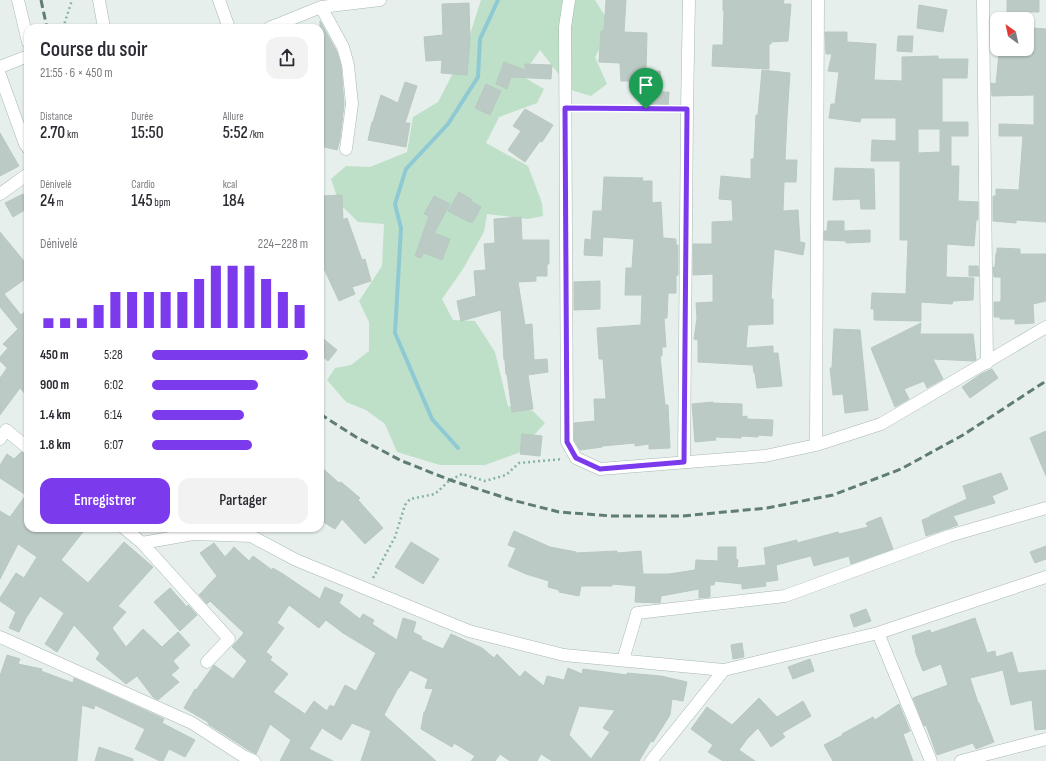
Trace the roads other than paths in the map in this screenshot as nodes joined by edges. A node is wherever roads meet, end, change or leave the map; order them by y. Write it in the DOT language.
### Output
graph roads {
  1 [pos="18,0"];
  2 [pos="100,0"];
  3 [pos="219,0"];
  4 [pos="380,0"];
  5 [pos="569,0"];
  6 [pos="689,0"];
  7 [pos="818,0"];
  8 [pos="983,0"];
  9 [pos="321,7"];
  10 [pos="103,24"];
  11 [pos="228,24"];
  12 [pos="279,24"];
  13 [pos="24,25"];
  14 [pos="24,58"];
  15 [pos="0,67"];
  16 [pos="0,75"];
  17 [pos="24,141"];
  18 [pos="346,149"];
  19 [pos="24,177"];
  20 [pos="0,194"];
  21 [pos="1046,328"];
  22 [pos="987,363"];
  23 [pos="0,439"];
  24 [pos="24,445"];
  25 [pos="816,445"];
  26 [pos="684,462"];
  27 [pos="1046,508"];
  28 [pos="129,532"];
  29 [pos="248,532"];
  30 [pos="142,543"];
  31 [pos="1046,577"];
  32 [pos="878,633"];
  33 [pos="0,637"];
  34 [pos="624,660"];
  35 [pos="207,662"];
  36 [pos="724,670"];
  37 [pos="1046,739"];
  38 [pos="254,761"];
  39 [pos="651,761"];
  40 [pos="931,761"];
  41 [pos="961,761"];
  1 -- 13 [label="street"];
  2 -- 10 [label="street"];
  3 -- 11 [label="street"];
  4 -- 9 [label="street"];
  5 -- 26 [label="street"];
  6 -- 26 [label="street"];
  7 -- 25 [label="street"];
  8 -- 22 [label="street"];
  9 -- 12 [label="street"];
  9 -- 18 [label="street"];
  14 -- 15 [label="street"];
  16 -- 17 [label="street"];
  19 -- 20 [label="street"];
  21 -- 22 [label="street"];
  22 -- 25 [label="street"];
  23 -- 24 [label="street"];
  25 -- 26 [label="street"];
  27 -- 34 [label="street"];
  28 -- 30 [label="street"];
  29 -- 30 [label="street"];
  29 -- 34 [label="street"];
  30 -- 35 [label="street"];
  31 -- 32 [label="street"];
  32 -- 36 [label="street"];
  32 -- 40 [label="street"];
  33 -- 38 [label="street"];
  34 -- 36 [label="street"];
  36 -- 39 [label="street"];
  37 -- 41 [label="street"];
}
